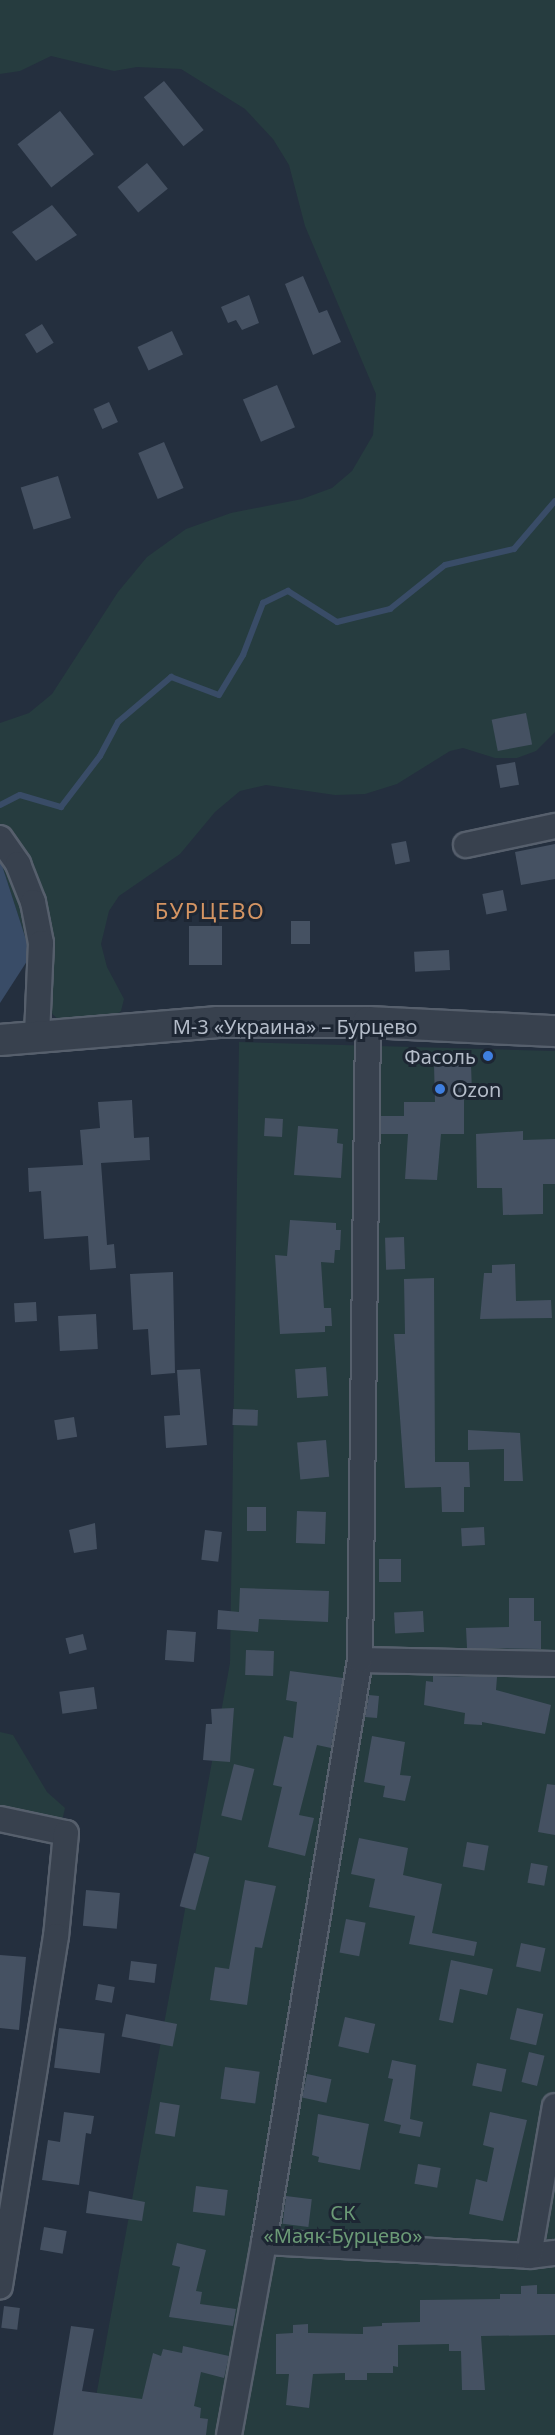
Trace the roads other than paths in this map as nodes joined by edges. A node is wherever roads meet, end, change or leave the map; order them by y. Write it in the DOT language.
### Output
graph roads {
  1 [pos="555,826"];
  2 [pos="0,838"];
  3 [pos="466,845"];
  4 [pos="368,1022"];
  5 [pos="555,1031"];
  6 [pos="37,1036"];
  7 [pos="0,1040"];
  8 [pos="360,1660"];
  9 [pos="555,1664"];
  10 [pos="0,1819"];
  11 [pos="555,2106"];
  12 [pos="264,2242"];
  13 [pos="555,2253"];
  14 [pos="529,2256"];
  15 [pos="0,2287"];
  16 [pos="229,2435"];
  1 -- 3 [label="street"];
  2 -- 6 [label="street"];
  4 -- 5 [label="street, М-3 «Украина» – Бурцево"];
  4 -- 6 [label="street, М-3 «Украина» – Бурцево"];
  4 -- 8 [label="street"];
  6 -- 7 [label="street, М-3 «Украина» – Бурцево"];
  8 -- 9 [label="street"];
  8 -- 12 [label="street"];
  10 -- 15 [label="street"];
  11 -- 14 [label="street"];
  12 -- 14 [label="street"];
  12 -- 16 [label="street"];
  13 -- 14 [label="street"];
}
